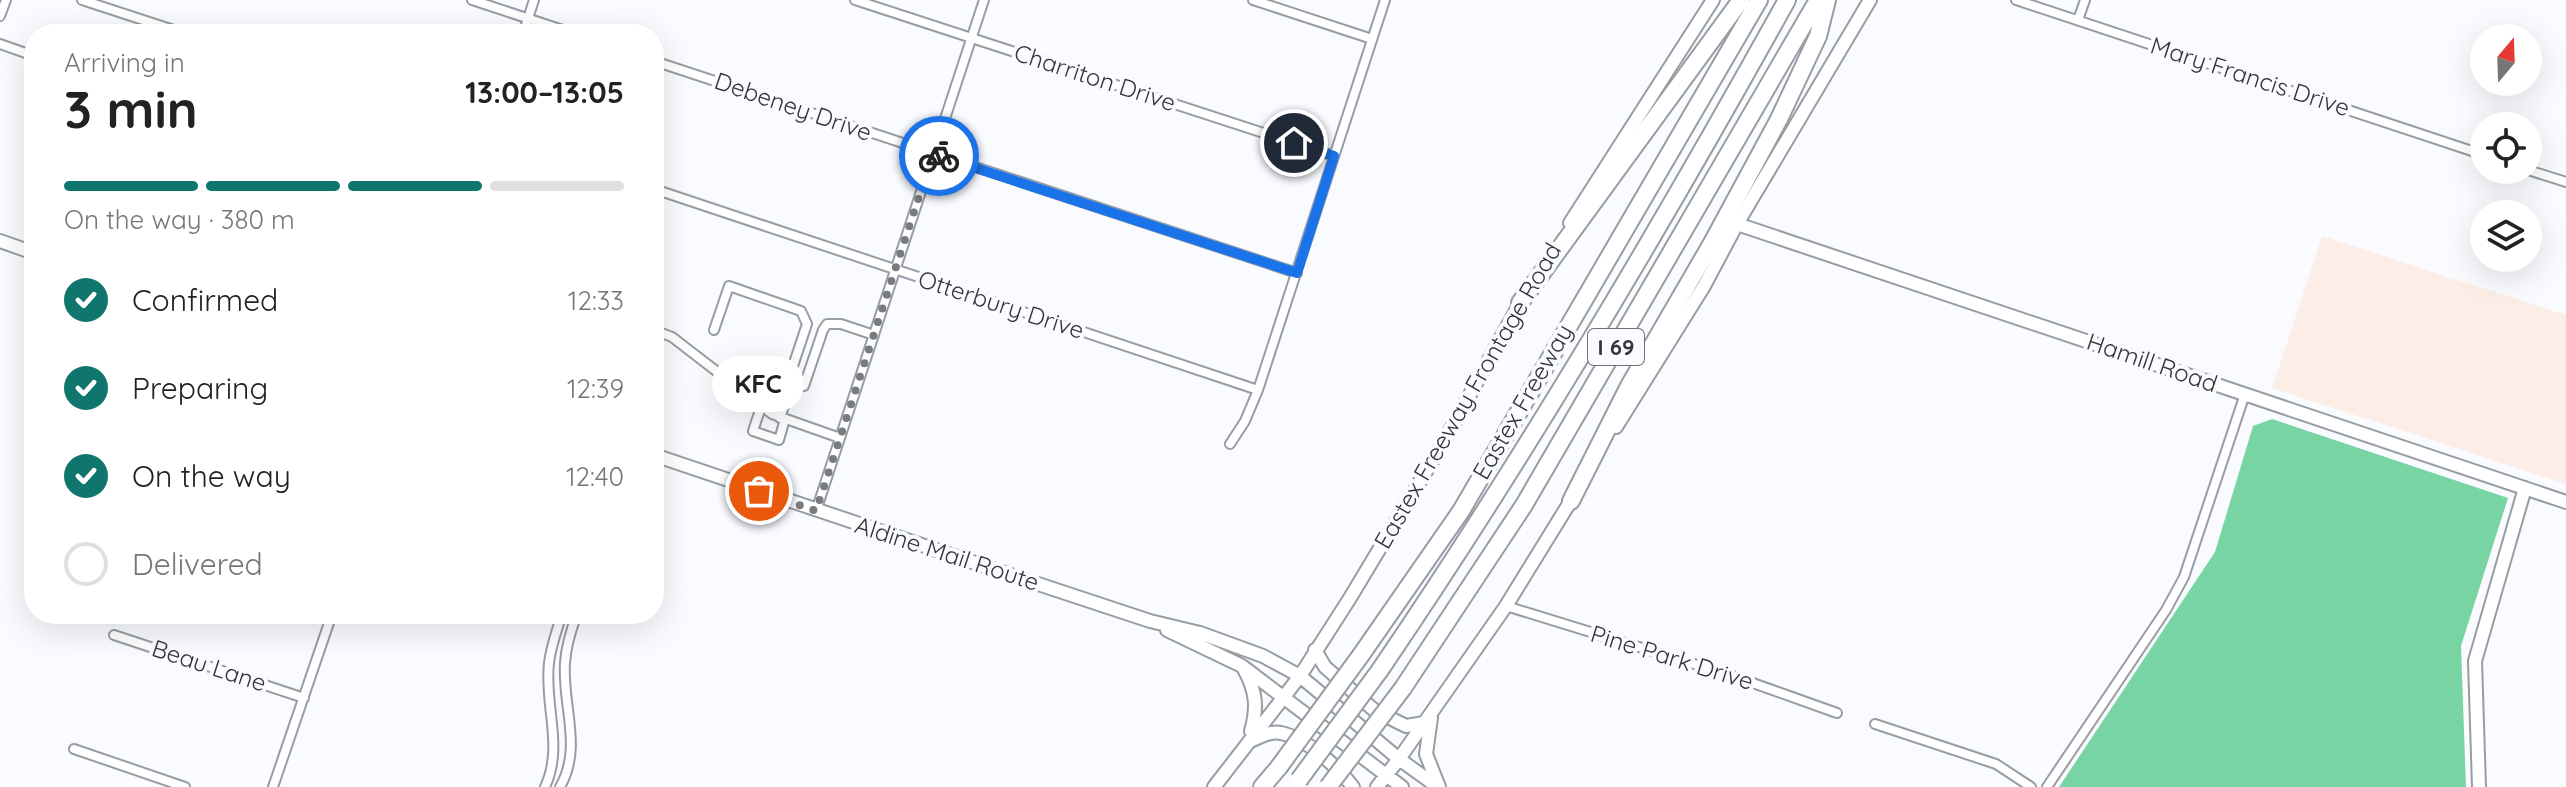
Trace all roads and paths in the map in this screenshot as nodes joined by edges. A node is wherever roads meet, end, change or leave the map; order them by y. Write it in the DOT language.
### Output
graph roads {
  1 [pos="6,0"];
  2 [pos="82,0"];
  3 [pos="472,0"];
  4 [pos="534,0"];
  5 [pos="855,0"];
  6 [pos="984,0"];
  7 [pos="1253,0"];
  8 [pos="1385,0"];
  9 [pos="1713,0"];
  10 [pos="1741,0"];
  11 [pos="1759,0"];
  12 [pos="1787,0"];
  13 [pos="1818,0"];
  14 [pos="1827,0"];
  15 [pos="1870,0"];
  16 [pos="2016,0"];
  17 [pos="2085,0"];
  18 [pos="0,16"];
  19 [pos="528,18"];
  20 [pos="2078,20"];
  21 [pos="155,24"];
  22 [pos="526,24"];
  23 [pos="546,24"];
  24 [pos="971,38"];
  25 [pos="1372,39"];
  26 [pos="0,44"];
  27 [pos="24,52"];
  28 [pos="664,64"];
  29 [pos="2470,150"];
  30 [pos="933,154"];
  31 [pos="1334,156"];
  32 [pos="2542,174"];
  33 [pos="2566,182"];
  34 [pos="664,192"];
  35 [pos="1737,224"];
  36 [pos="0,241"];
  37 [pos="24,249"];
  38 [pos="894,270"];
  39 [pos="1297,273"];
  40 [pos="1520,303"];
  41 [pos="807,324"];
  42 [pos="714,330"];
  43 [pos="823,330"];
  44 [pos="664,334"];
  45 [pos="874,335"];
  46 [pos="792,383"];
  47 [pos="1258,390"];
  48 [pos="2245,394"];
  49 [pos="761,407"];
  50 [pos="783,418"];
  51 [pos="840,438"];
  52 [pos="1230,444"];
  53 [pos="664,458"];
  54 [pos="2525,488"];
  55 [pos="1571,501"];
  56 [pos="2566,502"];
  57 [pos="816,511"];
  58 [pos="1506,606"];
  59 [pos="1150,621"];
  60 [pos="329,624"];
  61 [pos="559,624"];
  62 [pos="574,624"];
  63 [pos="114,635"];
  64 [pos="554,640"];
  65 [pos="568,643"];
  66 [pos="1315,650"];
  67 [pos="1242,666"];
  68 [pos="1300,676"];
  69 [pos="1284,696"];
  70 [pos="304,698"];
  71 [pos="1837,713"];
  72 [pos="1428,717"];
  73 [pos="1875,724"];
  74 [pos="1248,742"];
  75 [pos="74,749"];
  76 [pos="1399,759"];
  77 [pos="552,770"];
  78 [pos="566,775"];
  79 [pos="1386,776"];
  80 [pos="1297,784"];
  81 [pos="185,787"];
  82 [pos="273,787"];
  83 [pos="545,787"];
  84 [pos="560,787"];
  85 [pos="1214,787"];
  86 [pos="1262,787"];
  87 [pos="1328,787"];
  88 [pos="1353,787"];
  89 [pos="1377,787"];
  90 [pos="1402,787"];
  91 [pos="1439,787"];
  92 [pos="2031,787"];
  93 [pos="2047,787"];
  94 [pos="2479,787"];
  1 -- 18 [label="street"];
  2 -- 21 [label="street"];
  3 -- 19 [label="street"];
  4 -- 19 [label="street"];
  5 -- 24 [label="street, Charriton Drive"];
  6 -- 24 [label="street"];
  7 -- 25 [label="street"];
  8 -- 25 [label="street"];
  9 -- 40 [label="main road, Eastex Freeway Frontage Road"];
  10 -- 40 [label="highway"];
  11 -- 86 [label="highway, Eastex Freeway / I 69, bridge"];
  12 -- 80 [label="highway, bridge"];
  13 -- 87 [label="highway, I 69, bridge"];
  14 -- 55 [label="highway"];
  15 -- 35 [label="main road"];
  16 -- 20 [label="street, Mary Francis Drive"];
  17 -- 20 [label="street"];
  19 -- 22 [label="street"];
  19 -- 23 [label="street"];
  20 -- 29 [label="street, Mary Francis Drive"];
  24 -- 30 [label="street"];
  24 -- 31 [label="street, Charriton Drive"];
  25 -- 31 [label="street"];
  26 -- 27 [label="street"];
  28 -- 30 [label="street, Debeney Drive"];
  30 -- 38 [label="street"];
  30 -- 39 [label="street, Debeney Drive"];
  31 -- 39 [label="street"];
  32 -- 33 [label="street"];
  34 -- 38 [label="street, Otterbury Drive"];
  35 -- 48 [label="main road, Hamill Road"];
  35 -- 55 [label="main road"];
  36 -- 37 [label="main road"];
  38 -- 45 [label="street"];
  38 -- 47 [label="street, Otterbury Drive"];
  39 -- 47 [label="street"];
  40 -- 66 [label="main road, Eastex Freeway Frontage Road"];
  41 -- 42 [label="street"];
  41 -- 43 [label="street"];
  41 -- 46 [label="street"];
  43 -- 45 [label="street"];
  43 -- 46 [label="street"];
  44 -- 49 [label="street"];
  45 -- 51 [label="street"];
  46 -- 50 [label="street"];
  47 -- 52 [label="street"];
  48 -- 54 [label="main road, Hamill Road"];
  48 -- 93 [label="street"];
  49 -- 50 [label="street"];
  49 -- 50 [label="street"];
  50 -- 51 [label="street"];
  51 -- 57 [label="street"];
  53 -- 57 [label="main road, Aldine Mail Route"];
  54 -- 56 [label="main road, Hamill Road"];
  54 -- 94 [label="main road"];
  55 -- 58 [label="main road"];
  57 -- 59 [label="main road, Aldine Mail Route"];
  58 -- 71 [label="street, Pine Park Drive"];
  58 -- 72 [label="main road"];
  59 -- 67 [label="main road, Aldine Mail Route"];
  59 -- 68 [label="main road, Aldine Mail Route"];
  60 -- 70 [label="street"];
  61 -- 64 [label="street"];
  62 -- 65 [label="street"];
  63 -- 70 [label="street, Beau Lane"];
  64 -- 65 [label="street"];
  64 -- 77 [label="street"];
  65 -- 78 [label="street"];
  66 -- 68 [label="main road, Eastex Freeway Frontage Road"];
  66 -- 72 [label="main road"];
  67 -- 69 [label="main road, Aldine Mail Route"];
  67 -- 74 [label="main road"];
  68 -- 69 [label="main road, Eastex Freeway Frontage Road"];
  68 -- 76 [label="main road, Aldine Mail Route"];
  69 -- 74 [label="main road, Eastex Freeway Frontage Road"];
  69 -- 79 [label="main road, Aldine Mail Route"];
  70 -- 82 [label="street"];
  72 -- 76 [label="main road"];
  72 -- 91 [label="main road"];
  73 -- 92 [label="street"];
  74 -- 85 [label="main road, Eastex Freeway Frontage Road"];
  74 -- 88 [label="main road"];
  75 -- 81 [label="street"];
  76 -- 79 [label="main road"];
  76 -- 91 [label="main road, Aldine Mail Route"];
  77 -- 78 [label="street"];
  77 -- 83 [label="street"];
  78 -- 84 [label="street"];
  79 -- 89 [label="main road"];
  79 -- 90 [label="main road, Aldine Mail Route"];
}
